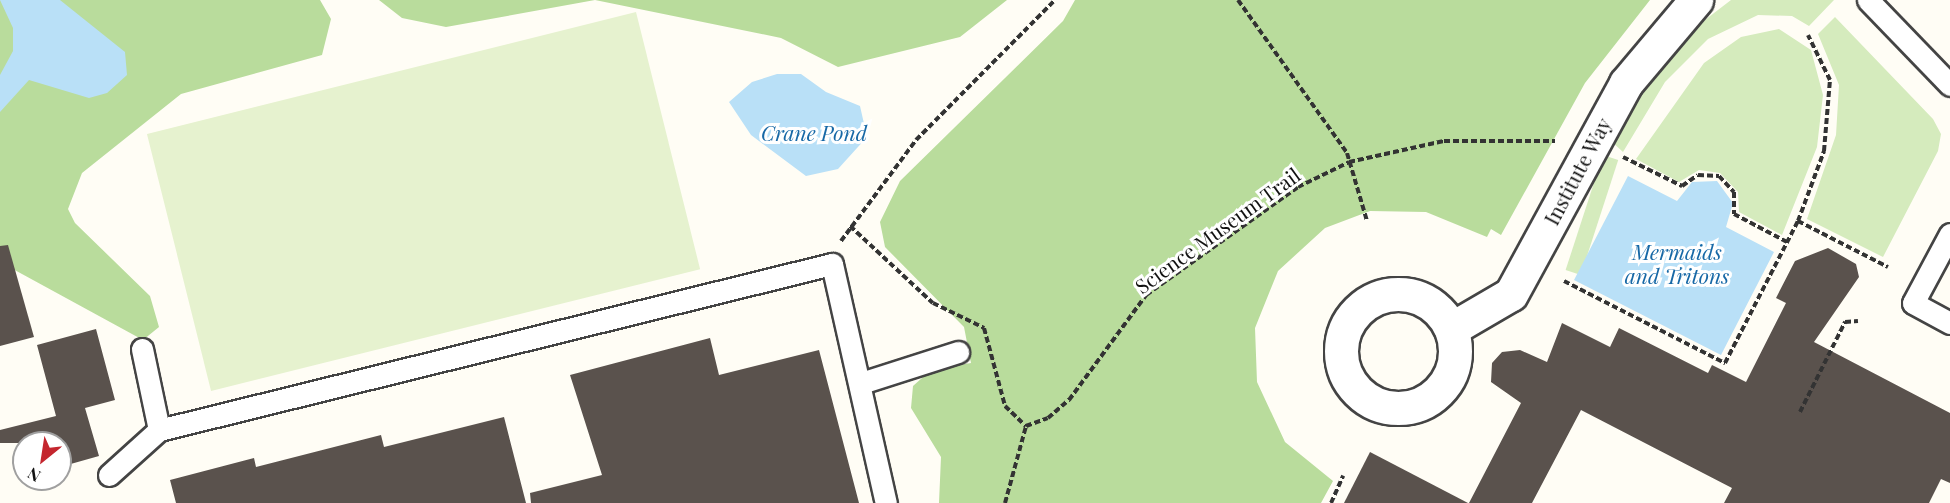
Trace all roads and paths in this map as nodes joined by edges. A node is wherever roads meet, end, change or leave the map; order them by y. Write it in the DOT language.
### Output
graph roads {
  1 [pos="1055,0"];
  2 [pos="1238,0"];
  3 [pos="1696,0"];
  4 [pos="1868,0"];
  5 [pos="1808,35"];
  6 [pos="1945,70"];
  7 [pos="1555,141"];
  8 [pos="1618,154"];
  9 [pos="1349,162"];
  10 [pos="1367,220"];
  11 [pos="1798,221"];
  12 [pos="850,226"];
  13 [pos="1950,234"];
  14 [pos="1787,242"];
  15 [pos="832,264"];
  16 [pos="1888,267"];
  17 [pos="1564,280"];
  18 [pos="1858,321"];
  19 [pos="1950,323"];
  20 [pos="1451,328"];
  21 [pos="142,349"];
  22 [pos="958,352"];
  23 [pos="861,383"];
  24 [pos="1800,412"];
  25 [pos="1026,426"];
  26 [pos="159,430"];
  27 [pos="109,475"];
  28 [pos="1343,476"];
  29 [pos="886,503"];
  30 [pos="1005,503"];
  31 [pos="1331,503"];
  1 -- 12 [label="path"];
  2 -- 9 [label="path"];
  3 -- 20 [label="street, Institute Way"];
  4 -- 6 [label="lane"];
  5 -- 11 [label="path"];
  7 -- 9 [label="path, Science Museum Trail"];
  8 -- 14 [label="path"];
  9 -- 10 [label="path"];
  9 -- 25 [label="path, Science Museum Trail"];
  11 -- 14 [label="path"];
  11 -- 16 [label="path"];
  12 -- 15 [label="path"];
  12 -- 25 [label="path"];
  13 -- 19 [label="lane"];
  14 -- 17 [label="path"];
  15 -- 23 [label="lane"];
  15 -- 26 [label="lane"];
  18 -- 24 [label="path"];
  21 -- 26 [label="lane"];
  22 -- 23 [label="lane"];
  23 -- 29 [label="lane"];
  25 -- 30 [label="path"];
  26 -- 27 [label="lane"];
  28 -- 31 [label="path"];
}
